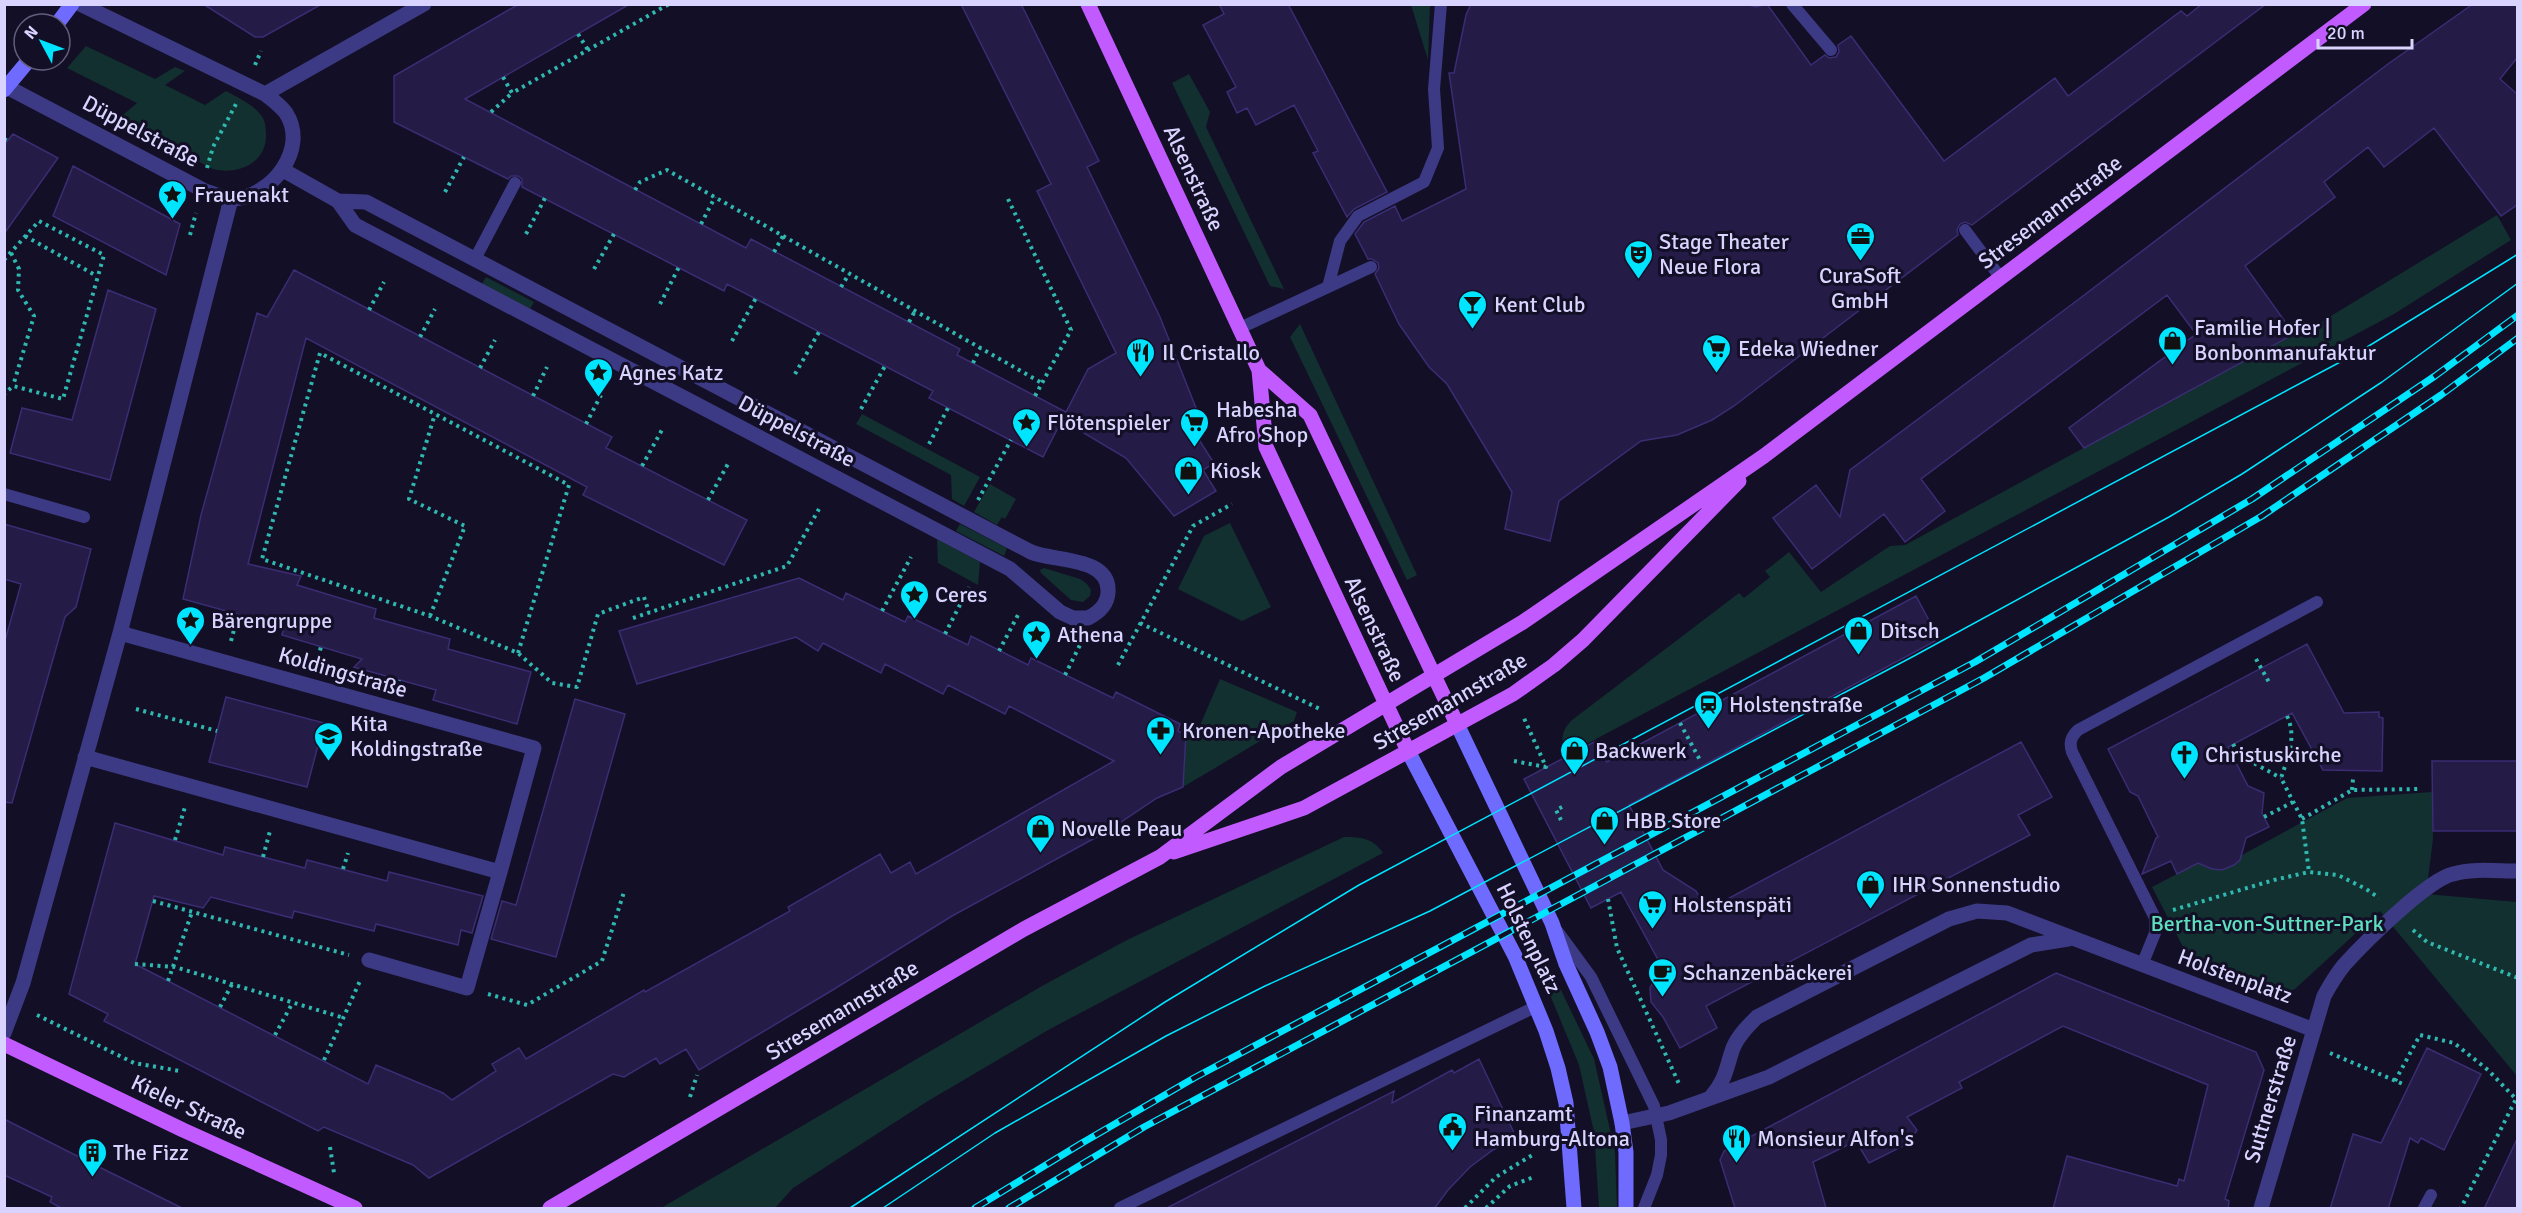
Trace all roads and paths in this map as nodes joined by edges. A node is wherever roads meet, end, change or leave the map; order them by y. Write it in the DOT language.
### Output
graph roads {
  1 [pos="80,4"];
  2 [pos="424,4"];
  3 [pos="669,4"];
  4 [pos="1088,4"];
  5 [pos="1441,4"];
  6 [pos="1792,4"];
  7 [pos="2364,4"];
  8 [pos="578,34"];
  9 [pos="1831,50"];
  10 [pos="261,51"];
  11 [pos="588,51"];
  12 [pos="19,72"];
  13 [pos="503,77"];
  14 [pos="245,85"];
  15 [pos="6,89"];
  16 [pos="512,93"];
  17 [pos="265,94"];
  18 [pos="491,112"];
  19 [pos="464,157"];
  20 [pos="283,170"];
  21 [pos="515,183"];
  22 [pos="203,190"];
  23 [pos="635,190"];
  24 [pos="445,192"];
  25 [pos="715,197"];
  26 [pos="545,198"];
  27 [pos="231,199"];
  28 [pos="1008,199"];
  29 [pos="338,201"];
  30 [pos="701,224"];
  31 [pos="1965,230"];
  32 [pos="526,234"];
  33 [pos="614,234"];
  34 [pos="25,236"];
  35 [pos="190,236"];
  36 [pos="783,236"];
  37 [pos="774,252"];
  38 [pos="11,253"];
  39 [pos="475,259"];
  40 [pos="4,260"];
  41 [pos="679,267"];
  42 [pos="1371,267"];
  43 [pos="594,269"];
  44 [pos="849,274"];
  45 [pos="98,276"];
  46 [pos="2000,277"];
  47 [pos="384,282"];
  48 [pos="842,287"];
  49 [pos="1328,287"];
  50 [pos="756,298"];
  51 [pos="660,304"];
  52 [pos="435,309"];
  53 [pos="369,310"];
  54 [pos="915,311"];
  55 [pos="909,322"];
  56 [pos="1240,328"];
  57 [pos="819,332"];
  58 [pos="420,337"];
  59 [pos="495,340"];
  60 [pos="732,341"];
  61 [pos="980,348"];
  62 [pos="973,363"];
  63 [pos="885,366"];
  64 [pos="547,367"];
  65 [pos="480,368"];
  66 [pos="1260,370"];
  67 [pos="795,374"];
  68 [pos="1042,383"];
  69 [pos="13,386"];
  70 [pos="4,394"];
  71 [pos="601,395"];
  72 [pos="533,396"];
  73 [pos="1035,396"];
  74 [pos="948,408"];
  75 [pos="861,409"];
  76 [pos="435,414"];
  77 [pos="586,424"];
  78 [pos="663,428"];
  79 [pos="1011,440"];
  80 [pos="929,444"];
  81 [pos="1764,456"];
  82 [pos="729,462"];
  83 [pos="642,466"];
  84 [pos="4,494"];
  85 [pos="708,500"];
  86 [pos="1232,504"];
  87 [pos="819,509"];
  88 [pos="84,517"];
  89 [pos="968,519"];
  90 [pos="1031,552"];
  91 [pos="911,557"];
  92 [pos="1019,575"];
  93 [pos="969,587"];
  94 [pos="2317,602"];
  95 [pos="882,610"];
  96 [pos="649,612"];
  97 [pos="1019,613"];
  98 [pos="430,616"];
  99 [pos="633,618"];
  100 [pos="1140,623"];
  101 [pos="120,633"];
  102 [pos="945,634"];
  103 [pos="2246,640"];
  104 [pos="1080,645"];
  105 [pos="999,651"];
  106 [pos="518,653"];
  107 [pos="1118,665"];
  108 [pos="1065,675"];
  109 [pos="1434,675"];
  110 [pos="2270,684"];
  111 [pos="1385,705"];
  112 [pos="136,709"];
  113 [pos="1322,710"];
  114 [pos="1523,716"];
  115 [pos="2287,716"];
  116 [pos="1680,723"];
  117 [pos="1457,724"];
  118 [pos="217,731"];
  119 [pos="2233,744"];
  120 [pos="1408,751"];
  121 [pos="85,757"];
  122 [pos="1514,761"];
  123 [pos="1701,762"];
  124 [pos="2281,778"];
  125 [pos="2353,779"];
  126 [pos="191,786"];
  127 [pos="2421,789"];
  128 [pos="2352,790"];
  129 [pos="2293,802"];
  130 [pos="1564,806"];
  131 [pos="2264,817"];
  132 [pos="2302,819"];
  133 [pos="1561,820"];
  134 [pos="175,840"];
  135 [pos="1160,857"];
  136 [pos="2517,871"];
  137 [pos="500,872"];
  138 [pos="2309,872"];
  139 [pos="624,892"];
  140 [pos="1608,898"];
  141 [pos="166,899"];
  142 [pos="153,901"];
  143 [pos="164,904"];
  144 [pos="192,912"];
  145 [pos="2397,915"];
  146 [pos="2155,918"];
  147 [pos="1552,923"];
  148 [pos="2074,938"];
  149 [pos="369,960"];
  150 [pos="135,964"];
  151 [pos="2142,965"];
  152 [pos="175,967"];
  153 [pos="2517,978"];
  154 [pos="168,981"];
  155 [pos="232,984"];
  156 [pos="467,988"];
  157 [pos="293,1002"];
  158 [pos="16,1004"];
  159 [pos="1537,1006"];
  160 [pos="220,1007"];
  161 [pos="344,1018"];
  162 [pos="4,1033"];
  163 [pos="275,1035"];
  164 [pos="2312,1037"];
  165 [pos="4,1044"];
  166 [pos="324,1060"];
  167 [pos="180,1071"];
  168 [pos="2396,1081"];
  169 [pos="2403,1084"];
  170 [pos="1711,1097"];
  171 [pos="1689,1105"];
  172 [pos="1656,1116"];
  173 [pos="1622,1123"];
  174 [pos="1534,1154"];
  175 [pos="1534,1177"];
  176 [pos="2431,1195"];
  177 [pos="356,1209"];
  178 [pos="550,1209"];
  179 [pos="1120,1209"];
  180 [pos="1465,1209"];
  181 [pos="1486,1209"];
  182 [pos="1574,1209"];
  183 [pos="1626,1209"];
  184 [pos="1644,1209"];
  185 [pos="2261,1209"];
  186 [pos="2424,1209"];
  187 [pos="2461,1209"];
  1 -- 14 [label="street"];
  2 -- 17 [label="street"];
  3 -- 11 [label="path"];
  4 -- 56 [label="main road, Alsenstraße"];
  5 -- 49 [label="lane"];
  6 -- 9 [label="lane"];
  7 -- 46 [label="main road, Stresemannstraße"];
  8 -- 11 [label="path"];
  10 -- 14 [label="path"];
  11 -- 16 [label="path"];
  12 -- 15 [label="main road"];
  13 -- 16 [label="path"];
  14 -- 17 [label="street"];
  14 -- 22 [label="path"];
  15 -- 22 [label="street, Düppelstraße"];
  16 -- 18 [label="path"];
  17 -- 20 [label="street"];
  19 -- 24 [label="path"];
  20 -- 27 [label="street"];
  20 -- 29 [label="street, Düppelstraße"];
  21 -- 39 [label="lane"];
  22 -- 27 [label="street, Düppelstraße"];
  22 -- 35 [label="path"];
  23 -- 25 [label="path"];
  25 -- 30 [label="path"];
  25 -- 36 [label="path"];
  26 -- 32 [label="path"];
  27 -- 101 [label="street"];
  28 -- 68 [label="path"];
  29 -- 39 [label="street, Düppelstraße"];
  29 -- 92 [label="street, Düppelstraße"];
  31 -- 46 [label="lane"];
  33 -- 43 [label="path"];
  34 -- 38 [label="path"];
  34 -- 45 [label="path"];
  34 -- 45 [label="path"];
  36 -- 37 [label="path"];
  36 -- 44 [label="path"];
  38 -- 40 [label="path"];
  38 -- 69 [label="path"];
  39 -- 89 [label="street, Düppelstraße"];
  41 -- 51 [label="path"];
  42 -- 49 [label="lane"];
  44 -- 48 [label="path"];
  44 -- 54 [label="path"];
  45 -- 69 [label="path"];
  46 -- 81 [label="main road, Stresemannstraße"];
  47 -- 53 [label="path"];
  49 -- 56 [label="lane"];
  50 -- 60 [label="path"];
  52 -- 58 [label="path"];
  54 -- 55 [label="path"];
  54 -- 61 [label="path"];
  56 -- 66 [label="main road, Alsenstraße"];
  57 -- 67 [label="path"];
  59 -- 65 [label="path"];
  61 -- 62 [label="path"];
  61 -- 68 [label="path"];
  63 -- 75 [label="path"];
  64 -- 72 [label="path"];
  66 -- 109 [label="main road, Alsenstraße"];
  66 -- 111 [label="main road, Alsenstraße"];
  68 -- 73 [label="path"];
  69 -- 70 [label="path"];
  71 -- 77 [label="path"];
  74 -- 80 [label="path"];
  76 -- 98 [label="path"];
  76 -- 98 [label="path"];
  76 -- 106 [label="path"];
  78 -- 83 [label="path"];
  79 -- 89 [label="path"];
  81 -- 109 [label="main road, Stresemannstraße"];
  81 -- 117 [label="main road, Stresemannstraße"];
  82 -- 85 [label="path"];
  84 -- 88 [label="lane"];
  86 -- 100 [label="path"];
  87 -- 96 [label="path"];
  89 -- 90 [label="street, Düppelstraße"];
  90 -- 92 [label="street"];
  90 -- 92 [label="street, Düppelstraße"];
  91 -- 95 [label="path"];
  93 -- 102 [label="path"];
  94 -- 103 [label="lane"];
  96 -- 99 [label="path"];
  96 -- 106 [label="path"];
  97 -- 105 [label="path"];
  98 -- 106 [label="path"];
  100 -- 107 [label="path"];
  100 -- 113 [label="path"];
  101 -- 121 [label="street"];
  101 -- 137 [label="street, Koldingstraße"];
  103 -- 110 [label="path"];
  103 -- 146 [label="lane"];
  104 -- 108 [label="path"];
  109 -- 111 [label="main road, Stresemannstraße"];
  109 -- 117 [label="main road, Holstenplatz"];
  111 -- 120 [label="main road, Holstenplatz"];
  111 -- 135 [label="main road, Stresemannstraße"];
  112 -- 118 [label="path"];
  114 -- 122 [label="path"];
  115 -- 124 [label="path"];
  116 -- 123 [label="path"];
  117 -- 120 [label="main road, Stresemannstraße"];
  117 -- 147 [label="main road, Holstenplatz"];
  119 -- 124 [label="path"];
  120 -- 135 [label="main road, Stresemannstraße"];
  120 -- 159 [label="main road, Holstenplatz"];
  121 -- 126 [label="street"];
  121 -- 158 [label="street"];
  124 -- 129 [label="path"];
  125 -- 128 [label="path"];
  126 -- 134 [label="path"];
  126 -- 137 [label="street"];
  127 -- 128 [label="path"];
  128 -- 132 [label="path"];
  129 -- 131 [label="path"];
  129 -- 132 [label="path"];
  130 -- 133 [label="path"];
  132 -- 138 [label="path"];
  135 -- 178 [label="main road, Stresemannstraße"];
  136 -- 145 [label="street, Suttnerstraße"];
  137 -- 156 [label="street, Koldingstraße"];
  138 -- 145 [label="path"];
  138 -- 146 [label="path"];
  139 -- 156 [label="path"];
  140 -- 171 [label="path"];
  141 -- 143 [label="path"];
  142 -- 143 [label="path"];
  143 -- 144 [label="path"];
  144 -- 149 [label="path"];
  144 -- 152 [label="path"];
  145 -- 153 [label="path"];
  145 -- 164 [label="street, Suttnerstraße"];
  146 -- 151 [label="lane"];
  147 -- 172 [label="lane, Holstenplatz"];
  147 -- 173 [label="main road, Holstenplatz"];
  148 -- 151 [label="street, Holstenplatz"];
  148 -- 170 [label="street, Holstenplatz"];
  148 -- 170 [label="street, Holstenplatz"];
  149 -- 156 [label="street"];
  149 -- 161 [label="path"];
  150 -- 152 [label="path"];
  151 -- 164 [label="street, Holstenplatz"];
  152 -- 154 [label="path"];
  152 -- 155 [label="path"];
  155 -- 157 [label="path"];
  155 -- 160 [label="path"];
  157 -- 161 [label="path"];
  157 -- 163 [label="path"];
  158 -- 162 [label="street"];
  158 -- 167 [label="path"];
  159 -- 179 [label="lane"];
  159 -- 182 [label="main road, Holstenplatz"];
  161 -- 166 [label="path"];
  164 -- 168 [label="path"];
  164 -- 185 [label="street, Suttnerstraße"];
  165 -- 177 [label="main road, Kieler Straße"];
  168 -- 169 [label="path"];
  168 -- 187 [label="path"];
  170 -- 171 [label="street, Holstenplatz"];
  171 -- 172 [label="street, Holstenplatz"];
  172 -- 173 [label="street, Holstenplatz"];
  172 -- 184 [label="lane, Holstenplatz"];
  173 -- 183 [label="main road, Holstenplatz"];
  174 -- 180 [label="path"];
  175 -- 181 [label="path"];
  176 -- 186 [label="lane"];
}
